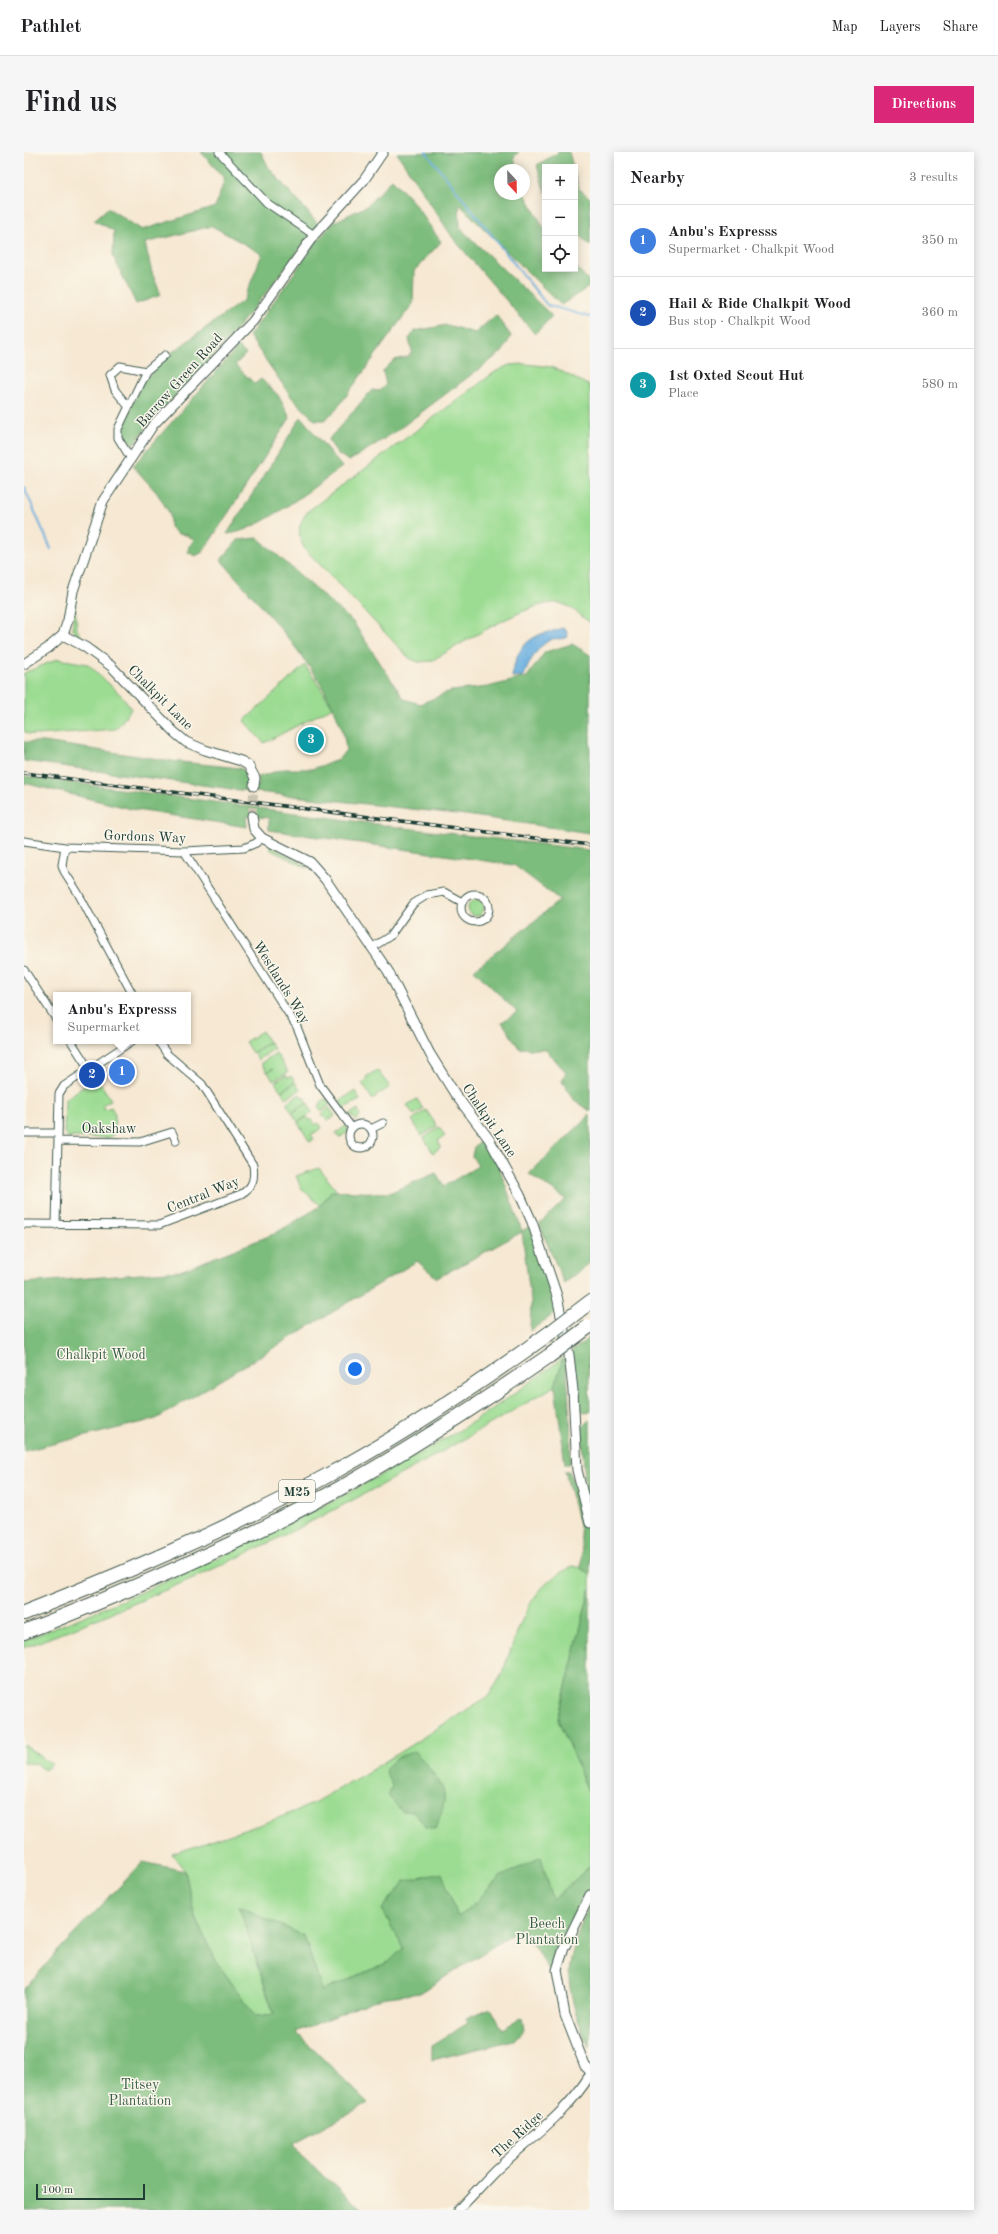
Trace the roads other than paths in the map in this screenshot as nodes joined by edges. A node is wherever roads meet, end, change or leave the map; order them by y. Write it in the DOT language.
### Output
graph roads {
  1 [pos="219,152"];
  2 [pos="383,152"];
  3 [pos="314,235"];
  4 [pos="165,355"];
  5 [pos="146,371"];
  6 [pos="128,406"];
  7 [pos="131,459"];
  8 [pos="63,635"];
  9 [pos="24,664"];
  10 [pos="254,786"];
  11 [pos="252,816"];
  12 [pos="262,838"];
  13 [pos="24,841"];
  14 [pos="65,846"];
  15 [pos="184,852"];
  16 [pos="462,902"];
  17 [pos="373,947"];
  18 [pos="25,976"];
  19 [pos="131,992"];
  20 [pos="53,1015"];
  21 [pos="72,1044"];
  22 [pos="127,1044"];
  23 [pos="160,1044"];
  24 [pos="89,1069"];
  25 [pos="382,1123"];
  26 [pos="352,1128"];
  27 [pos="371,1129"];
  28 [pos="24,1133"];
  29 [pos="58,1133"];
  30 [pos="176,1140"];
  31 [pos="58,1141"];
  32 [pos="24,1224"];
  33 [pos="56,1225"];
  34 [pos="590,1302"];
  35 [pos="589,1326"];
  36 [pos="590,1523"];
  37 [pos="24,1613"];
  38 [pos="24,1632"];
  39 [pos="590,1895"];
  40 [pos="590,2071"];
  41 [pos="589,2082"];
  42 [pos="458,2210"];
  1 -- 3 [label="street"];
  2 -- 3 [label="street, Barrow Green Road"];
  3 -- 7 [label="street, Barrow Green Road"];
  4 -- 5 [label="street"];
  5 -- 6 [label="street"];
  5 -- 6 [label="street"];
  6 -- 7 [label="street"];
  7 -- 8 [label="street, Barrow Green Road"];
  8 -- 9 [label="street"];
  8 -- 10 [label="street, Chalkpit Lane"];
  11 -- 12 [label="street"];
  12 -- 15 [label="street, Gordons Way"];
  12 -- 17 [label="street, Chalkpit Lane"];
  13 -- 14 [label="street, Gordons Way"];
  14 -- 15 [label="street, Gordons Way"];
  14 -- 19 [label="street"];
  15 -- 26 [label="street, Westlands Way"];
  16 -- 17 [label="street"];
  17 -- 36 [label="street, Chalkpit Lane"];
  18 -- 20 [label="street"];
  21 -- 24 [label="street"];
  22 -- 24 [label="street"];
  23 -- 33 [label="street, Central Way"];
  24 -- 29 [label="street"];
  25 -- 27 [label="street"];
  26 -- 27 [label="street"];
  26 -- 27 [label="street"];
  28 -- 29 [label="street"];
  29 -- 31 [label="street"];
  30 -- 31 [label="street, Oakshaw"];
  31 -- 33 [label="street"];
  32 -- 33 [label="street, Central Way"];
  34 -- 37 [label="highway, M25, bridge"];
  35 -- 38 [label="highway, M25, bridge"];
  39 -- 40 [label="street"];
  41 -- 42 [label="street, The Ridge"];
}
